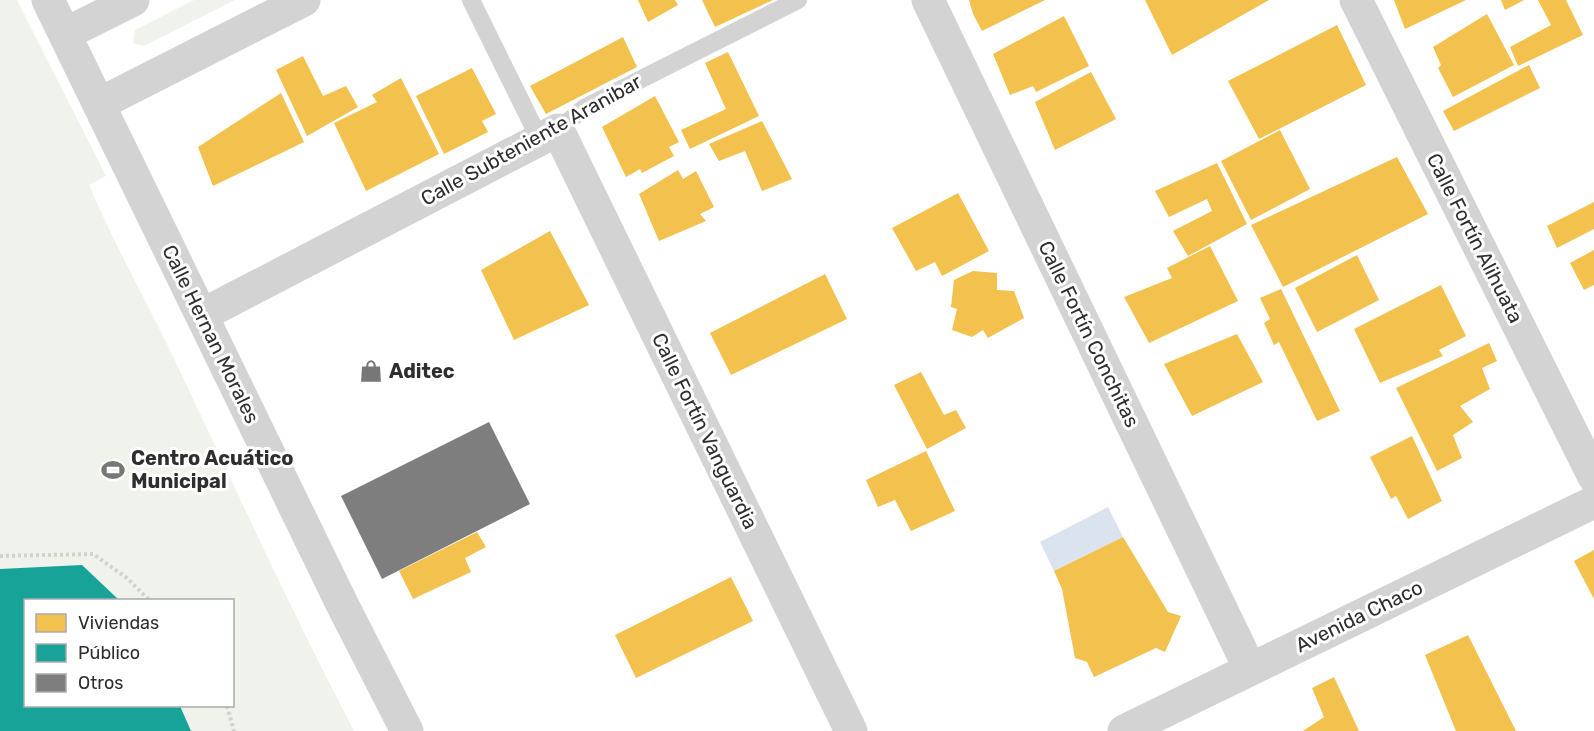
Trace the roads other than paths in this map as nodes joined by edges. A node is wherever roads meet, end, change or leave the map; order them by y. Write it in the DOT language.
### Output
graph roads {
  1 [pos="48,0"];
  2 [pos="133,0"];
  3 [pos="304,0"];
  4 [pos="471,0"];
  5 [pos="798,0"];
  6 [pos="928,0"];
  7 [pos="1356,0"];
  8 [pos="65,34"];
  9 [pos="99,104"];
  10 [pos="549,135"];
  11 [pos="202,315"];
  12 [pos="1594,477"];
  13 [pos="1594,502"];
  14 [pos="1250,669"];
  15 [pos="407,731"];
  16 [pos="851,731"];
  17 [pos="1124,731"];
  1 -- 8 [label="street, Calle Hernan Morales"];
  2 -- 8 [label="street"];
  3 -- 9 [label="street"];
  4 -- 10 [label="lane, Calle Fortín Vanguardia"];
  5 -- 10 [label="lane, Calle Subteniente Aranibar"];
  6 -- 14 [label="street, Calle Fortín Conchitas"];
  7 -- 12 [label="street, Calle Fortín Alihuata"];
  8 -- 9 [label="street, Calle Hernan Morales"];
  9 -- 11 [label="street, Calle Hernan Morales"];
  10 -- 11 [label="street, Calle Subteniente Aranibar"];
  10 -- 16 [label="street, Calle Fortín Vanguardia"];
  11 -- 15 [label="street, Calle Hernan Morales"];
  13 -- 14 [label="street, Avenida Chaco"];
  14 -- 17 [label="street, Avenida Chaco"];
}
